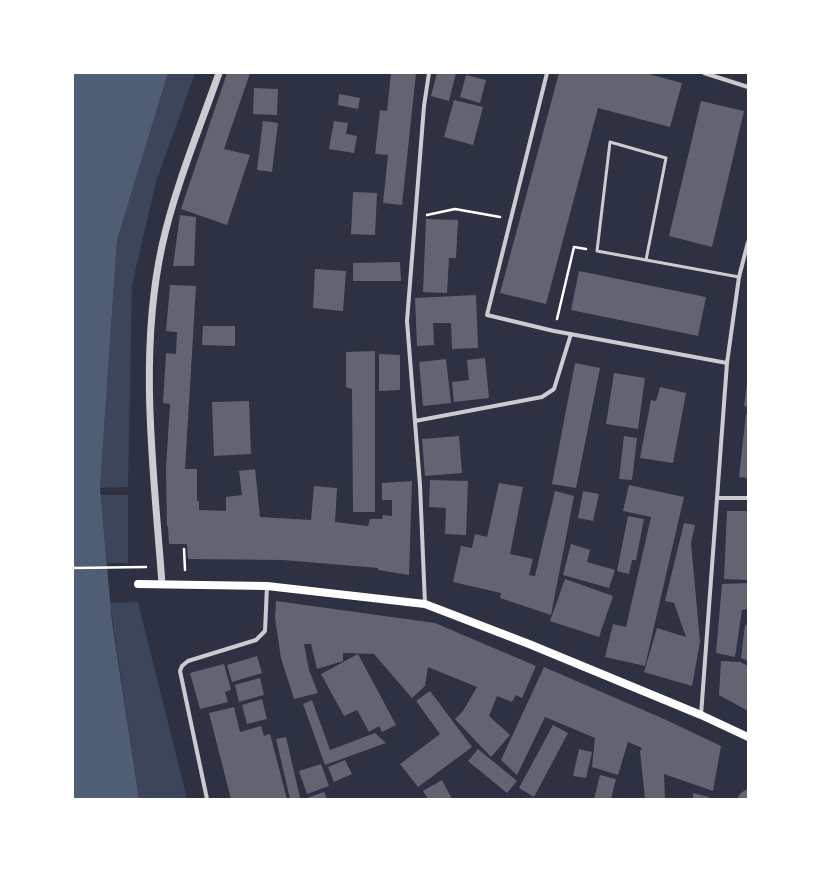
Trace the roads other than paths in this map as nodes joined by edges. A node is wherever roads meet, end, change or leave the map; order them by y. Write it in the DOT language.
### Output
graph roads {
  1 [pos="219,73"];
  2 [pos="429,73"];
  3 [pos="547,73"];
  4 [pos="704,73"];
  5 [pos="748,87"];
  6 [pos="748,242"];
  7 [pos="646,260"];
  8 [pos="739,277"];
  9 [pos="571,334"];
  10 [pos="727,363"];
  11 [pos="415,421"];
  12 [pos="717,498"];
  13 [pos="748,498"];
  14 [pos="138,584"];
  15 [pos="162,584"];
  16 [pos="267,586"];
  17 [pos="425,604"];
  18 [pos="701,715"];
  19 [pos="748,737"];
  20 [pos="207,799"];
  1 -- 15 [label="street"];
  2 -- 11 [label="street"];
  3 -- 9 [label="street"];
  4 -- 5 [label="street"];
  6 -- 8 [label="street"];
  7 -- 7 [label="lane"];
  7 -- 8 [label="lane"];
  8 -- 10 [label="street"];
  9 -- 10 [label="street"];
  9 -- 11 [label="street"];
  10 -- 12 [label="street"];
  11 -- 17 [label="street"];
  12 -- 13 [label="street"];
  12 -- 18 [label="street"];
  14 -- 15 [label="main road"];
  15 -- 16 [label="main road"];
  16 -- 17 [label="main road"];
  16 -- 20 [label="street"];
  17 -- 18 [label="main road"];
  18 -- 19 [label="main road"];
}
